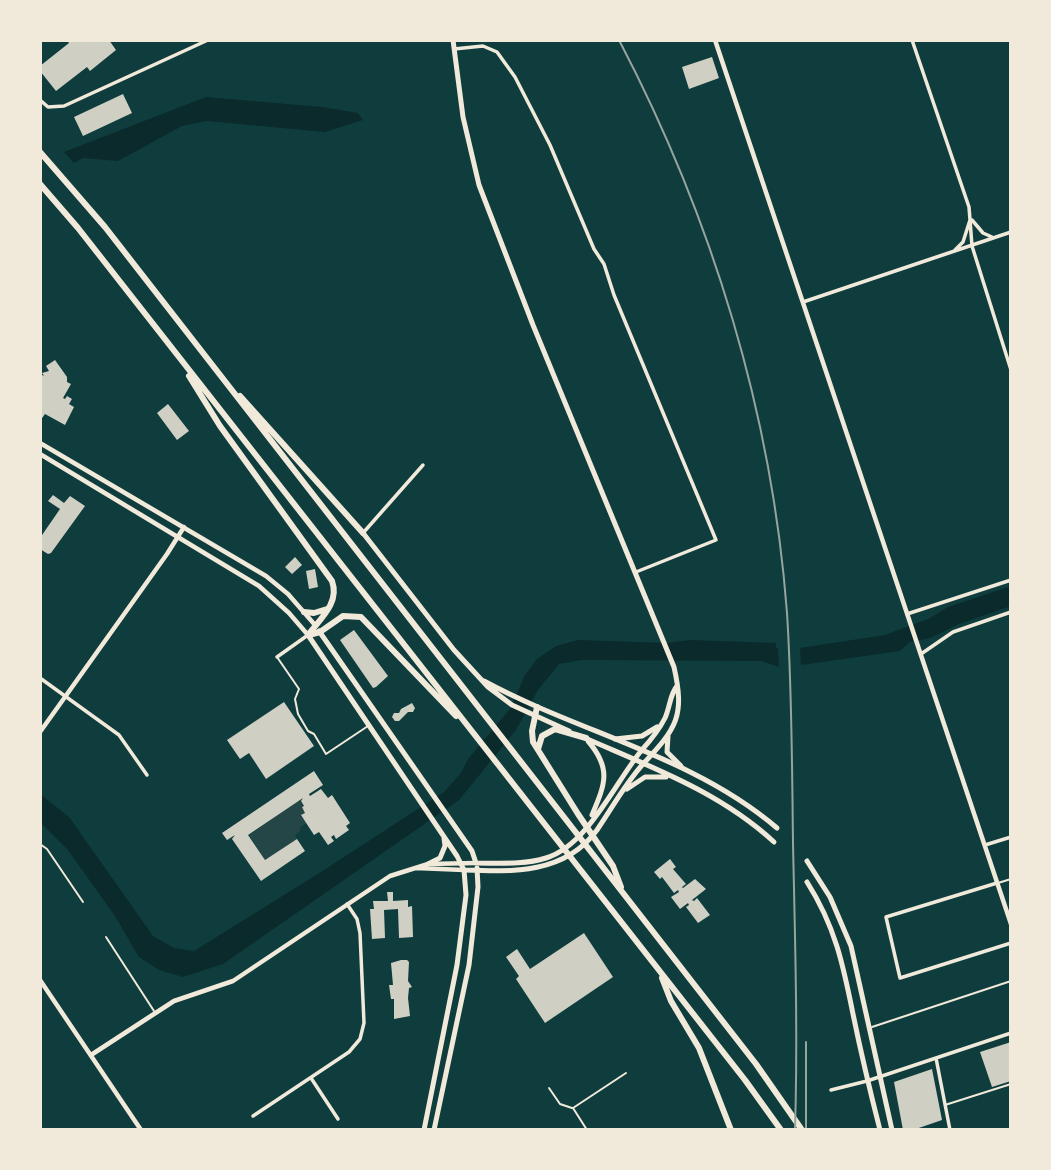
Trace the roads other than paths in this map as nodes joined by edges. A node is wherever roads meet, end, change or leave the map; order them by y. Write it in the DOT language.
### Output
graph roads {
  1 [pos="208,40"];
  2 [pos="453,40"];
  3 [pos="715,40"];
  4 [pos="912,40"];
  5 [pos="454,49"];
  6 [pos="40,100"];
  7 [pos="40,152"];
  8 [pos="40,186"];
  9 [pos="971,218"];
  10 [pos="1011,232"];
  11 [pos="995,238"];
  12 [pos="972,246"];
  13 [pos="954,251"];
  14 [pos="803,302"];
  15 [pos="175,352"];
  16 [pos="1011,370"];
  17 [pos="217,372"];
  18 [pos="40,443"];
  19 [pos="40,454"];
  20 [pos="423,466"];
  21 [pos="184,527"];
  22 [pos="363,533"];
  23 [pos="178,536"];
  24 [pos="636,572"];
  25 [pos="1011,580"];
  26 [pos="329,608"];
  27 [pos="304,612"];
  28 [pos="1011,612"];
  29 [pos="907,614"];
  30 [pos="315,625"];
  31 [pos="320,632"];
  32 [pos="308,635"];
  33 [pos="921,654"];
  34 [pos="277,657"];
  35 [pos="40,678"];
  36 [pos="479,678"];
  37 [pos="677,686"];
  38 [pos="66,696"];
  39 [pos="535,706"];
  40 [pos="532,714"];
  41 [pos="665,719"];
  42 [pos="369,725"];
  43 [pos="40,732"];
  44 [pos="475,734"];
  45 [pos="668,736"];
  46 [pos="586,738"];
  47 [pos="615,738"];
  48 [pos="538,751"];
  49 [pos="641,751"];
  50 [pos="651,755"];
  51 [pos="634,760"];
  52 [pos="643,764"];
  53 [pos="683,768"];
  54 [pos="147,775"];
  55 [pos="684,782"];
  56 [pos="618,798"];
  57 [pos="590,822"];
  58 [pos="777,828"];
  59 [pos="443,835"];
  60 [pos="1011,837"];
  61 [pos="774,842"];
  62 [pos="985,845"];
  63 [pos="807,861"];
  64 [pos="461,863"];
  65 [pos="476,863"];
  66 [pos="428,864"];
  67 [pos="412,868"];
  68 [pos="464,870"];
  69 [pos="477,871"];
  70 [pos="1011,879"];
  71 [pos="807,882"];
  72 [pos="997,883"];
  73 [pos="624,895"];
  74 [pos="347,904"];
  75 [pos="1011,924"];
  76 [pos="106,937"];
  77 [pos="1011,943"];
  78 [pos="659,970"];
  79 [pos="40,980"];
  80 [pos="1011,981"];
  81 [pos="155,1012"];
  82 [pos="870,1028"];
  83 [pos="1011,1033"];
  84 [pos="91,1055"];
  85 [pos="936,1058"];
  86 [pos="625,1073"];
  87 [pos="880,1077"];
  88 [pos="311,1078"];
  89 [pos="867,1081"];
  90 [pos="1011,1083"];
  91 [pos="549,1088"];
  92 [pos="831,1090"];
  93 [pos="945,1105"];
  94 [pos="572,1108"];
  95 [pos="253,1116"];
  96 [pos="338,1119"];
  97 [pos="141,1130"];
  98 [pos="424,1130"];
  99 [pos="434,1130"];
  100 [pos="587,1130"];
  101 [pos="731,1130"];
  102 [pos="781,1130"];
  103 [pos="802,1130"];
  104 [pos="880,1130"];
  105 [pos="892,1130"];
  106 [pos="950,1130"];
  1 -- 6 [label="street"];
  2 -- 5 [label="main road"];
  3 -- 14 [label="street"];
  4 -- 9 [label="street"];
  5 -- 24 [label="main road"];
  5 -- 24 [label="street"];
  7 -- 17 [label="highway"];
  8 -- 15 [label="highway"];
  9 -- 11 [label="street"];
  9 -- 12 [label="street"];
  9 -- 13 [label="street"];
  10 -- 11 [label="street"];
  11 -- 12 [label="street"];
  12 -- 13 [label="street"];
  12 -- 16 [label="street"];
  13 -- 14 [label="street"];
  14 -- 29 [label="street"];
  15 -- 26 [label="highway"];
  15 -- 44 [label="highway"];
  17 -- 22 [label="highway"];
  17 -- 73 [label="highway"];
  18 -- 21 [label="street"];
  19 -- 23 [label="street"];
  20 -- 22 [label="street"];
  21 -- 23 [label="street"];
  21 -- 27 [label="street"];
  22 -- 36 [label="main road"];
  23 -- 32 [label="street"];
  23 -- 38 [label="street"];
  24 -- 37 [label="main road"];
  25 -- 29 [label="street"];
  26 -- 27 [label="highway"];
  26 -- 30 [label="highway"];
  27 -- 30 [label="street"];
  28 -- 33 [label="street"];
  29 -- 33 [label="street"];
  30 -- 31 [label="main road"];
  30 -- 32 [label="highway"];
  31 -- 32 [label="highway"];
  31 -- 44 [label="highway"];
  31 -- 65 [label="main road"];
  32 -- 34 [label="street"];
  32 -- 42 [label="main road"];
  33 -- 62 [label="street"];
  34 -- 42 [label="lane"];
  35 -- 38 [label="street"];
  36 -- 39 [label="main road"];
  36 -- 40 [label="main road"];
  37 -- 41 [label="main road"];
  37 -- 45 [label="main road"];
  38 -- 43 [label="street"];
  38 -- 54 [label="street"];
  39 -- 40 [label="highway"];
  39 -- 47 [label="main road"];
  40 -- 46 [label="main road"];
  40 -- 48 [label="highway"];
  41 -- 47 [label="main road"];
  41 -- 49 [label="main road"];
  42 -- 59 [label="main road"];
  44 -- 78 [label="highway"];
  45 -- 50 [label="main road"];
  45 -- 53 [label="main road"];
  46 -- 48 [label="highway"];
  46 -- 51 [label="main road"];
  46 -- 57 [label="main road"];
  47 -- 49 [label="main road"];
  48 -- 73 [label="highway"];
  49 -- 50 [label="main road"];
  49 -- 51 [label="main road"];
  50 -- 52 [label="main road"];
  50 -- 53 [label="main road"];
  51 -- 52 [label="main road"];
  51 -- 57 [label="main road"];
  52 -- 55 [label="main road"];
  52 -- 56 [label="main road"];
  53 -- 58 [label="main road"];
  55 -- 56 [label="main road"];
  55 -- 61 [label="main road"];
  56 -- 69 [label="main road"];
  57 -- 65 [label="main road"];
  59 -- 64 [label="main road"];
  59 -- 66 [label="main road"];
  60 -- 62 [label="street"];
  62 -- 72 [label="street"];
  63 -- 82 [label="main road"];
  64 -- 65 [label="street"];
  64 -- 66 [label="street"];
  64 -- 68 [label="main road"];
  65 -- 69 [label="main road"];
  66 -- 67 [label="street"];
  67 -- 68 [label="street"];
  67 -- 74 [label="street"];
  68 -- 69 [label="main road"];
  68 -- 98 [label="main road"];
  69 -- 99 [label="main road"];
  70 -- 72 [label="lane"];
  71 -- 89 [label="main road"];
  72 -- 75 [label="street"];
  72 -- 77 [label="street"];
  73 -- 103 [label="highway"];
  74 -- 81 [label="street"];
  74 -- 88 [label="street"];
  76 -- 81 [label="lane"];
  78 -- 101 [label="highway"];
  78 -- 102 [label="highway"];
  79 -- 84 [label="street"];
  80 -- 82 [label="lane"];
  81 -- 84 [label="street"];
  82 -- 87 [label="main road"];
  83 -- 85 [label="street"];
  84 -- 97 [label="street"];
  85 -- 87 [label="street"];
  85 -- 93 [label="street"];
  86 -- 94 [label="lane"];
  87 -- 89 [label="street"];
  87 -- 105 [label="main road"];
  88 -- 95 [label="street"];
  88 -- 96 [label="street"];
  89 -- 92 [label="street"];
  89 -- 104 [label="main road"];
  90 -- 93 [label="lane"];
  91 -- 94 [label="lane"];
  93 -- 106 [label="street"];
  94 -- 100 [label="lane"];
}
